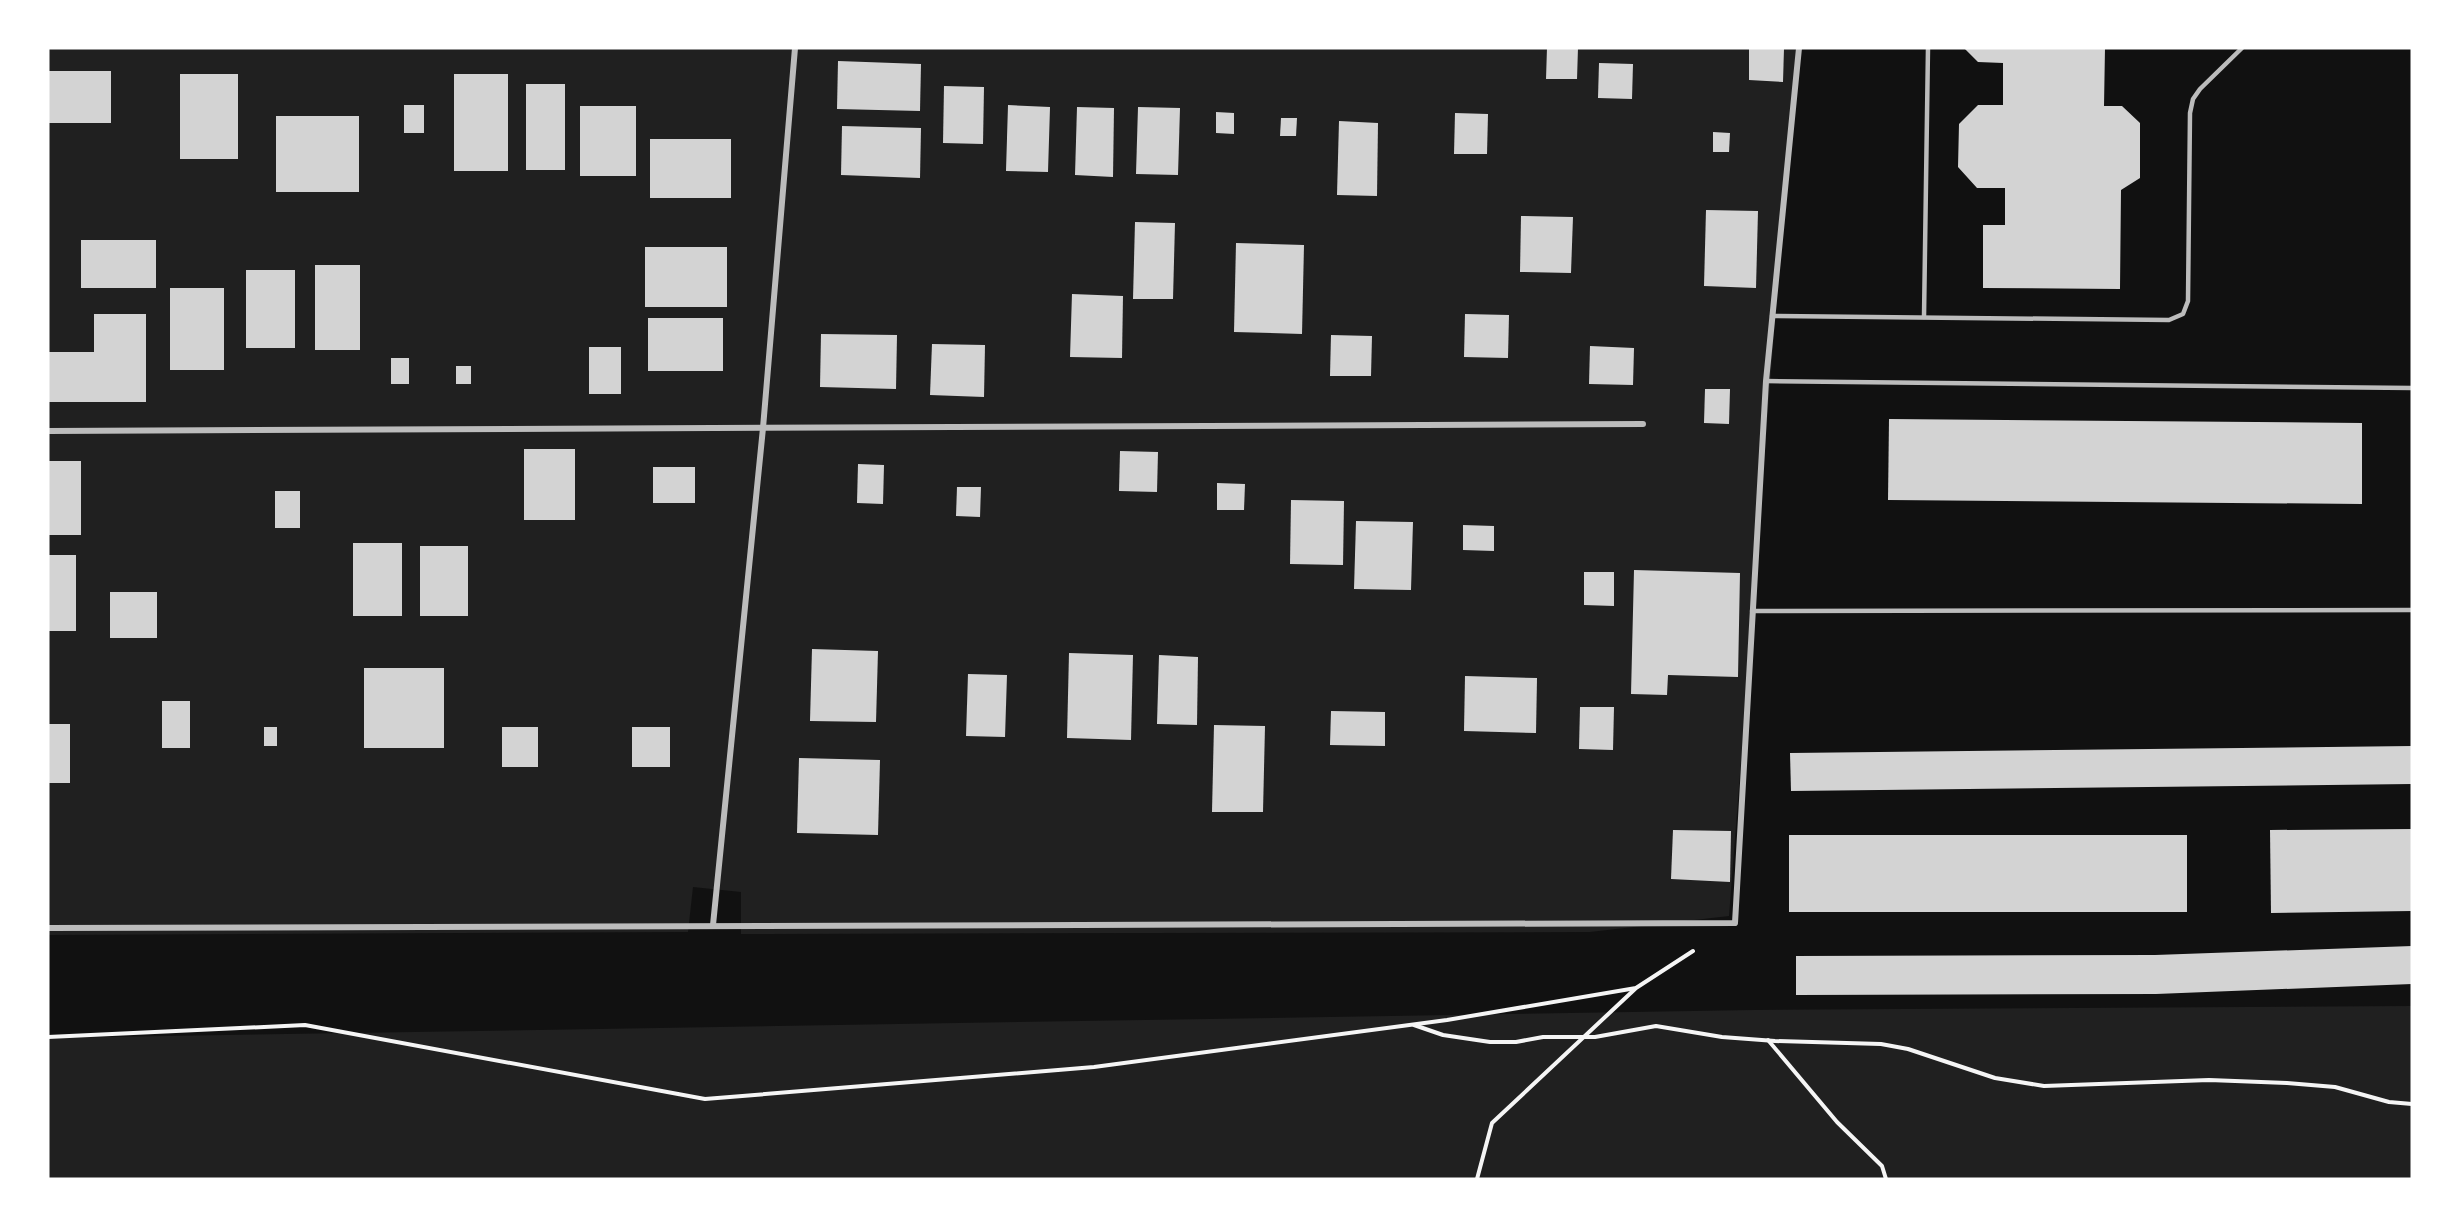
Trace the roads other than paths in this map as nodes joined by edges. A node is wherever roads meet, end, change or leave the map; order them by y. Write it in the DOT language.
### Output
graph roads {
  1 [pos="795,48"];
  2 [pos="1799,48"];
  3 [pos="1928,48"];
  4 [pos="2242,48"];
  5 [pos="1772,316"];
  6 [pos="1924,317"];
  7 [pos="1766,381"];
  8 [pos="2412,388"];
  9 [pos="1643,424"];
  10 [pos="763,428"];
  11 [pos="48,431"];
  12 [pos="2412,610"];
  13 [pos="1752,611"];
  14 [pos="713,925"];
  15 [pos="48,928"];
  1 -- 10 [label="street"];
  2 -- 5 [label="street"];
  3 -- 6 [label="lane"];
  4 -- 6 [label="lane"];
  5 -- 6 [label="lane"];
  5 -- 7 [label="street"];
  7 -- 8 [label="lane"];
  7 -- 13 [label="street"];
  9 -- 10 [label="street"];
  10 -- 11 [label="street"];
  10 -- 14 [label="street"];
  12 -- 13 [label="lane"];
  13 -- 14 [label="street"];
  14 -- 15 [label="street"];
}
